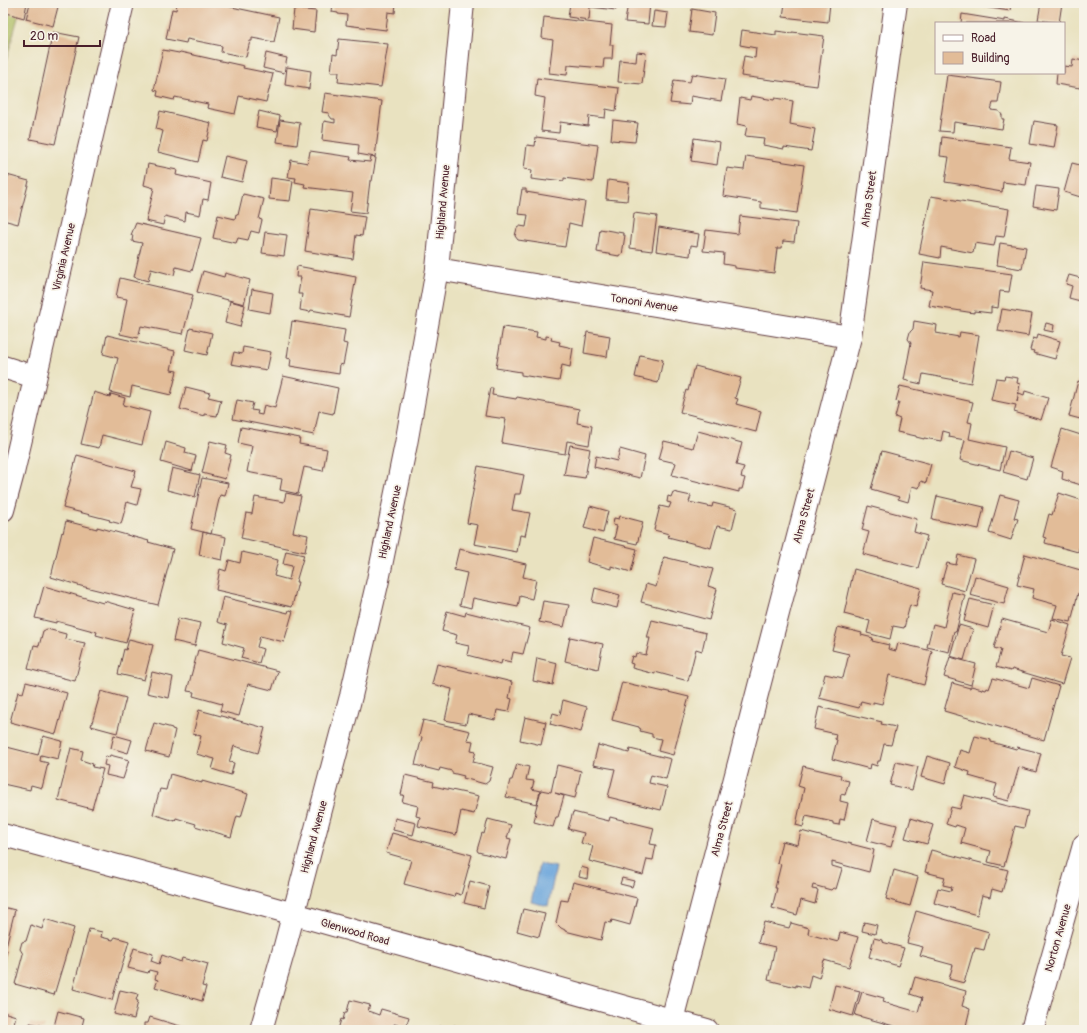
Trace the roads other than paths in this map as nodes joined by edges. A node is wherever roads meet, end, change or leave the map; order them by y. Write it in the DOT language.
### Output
graph roads {
  1 [pos="123,3"];
  2 [pos="463,3"];
  3 [pos="896,3"];
  4 [pos="437,269"];
  5 [pos="850,337"];
  6 [pos="3,368"];
  7 [pos="35,377"];
  8 [pos="7,476"];
  9 [pos="3,510"];
  10 [pos="3,835"];
  11 [pos="1084,845"];
  12 [pos="293,914"];
  13 [pos="672,1020"];
  14 [pos="261,1030"];
  15 [pos="707,1030"];
  16 [pos="1032,1030"];
  1 -- 7 [label="street, Virginia Avenue"];
  2 -- 4 [label="street, Highland Avenue"];
  3 -- 5 [label="street, Alma Street"];
  4 -- 5 [label="street, Tononi Avenue"];
  4 -- 12 [label="street, Highland Avenue"];
  5 -- 13 [label="street, Alma Street"];
  6 -- 7 [label="street"];
  7 -- 8 [label="street, Virginia Avenue"];
  8 -- 9 [label="street, Virginia Avenue"];
  10 -- 12 [label="street, Glenwood Road"];
  11 -- 16 [label="street, Norton Avenue"];
  12 -- 13 [label="street, Glenwood Road"];
  12 -- 14 [label="street, Highland Avenue"];
  13 -- 15 [label="street, Glenwood Road"];
}
